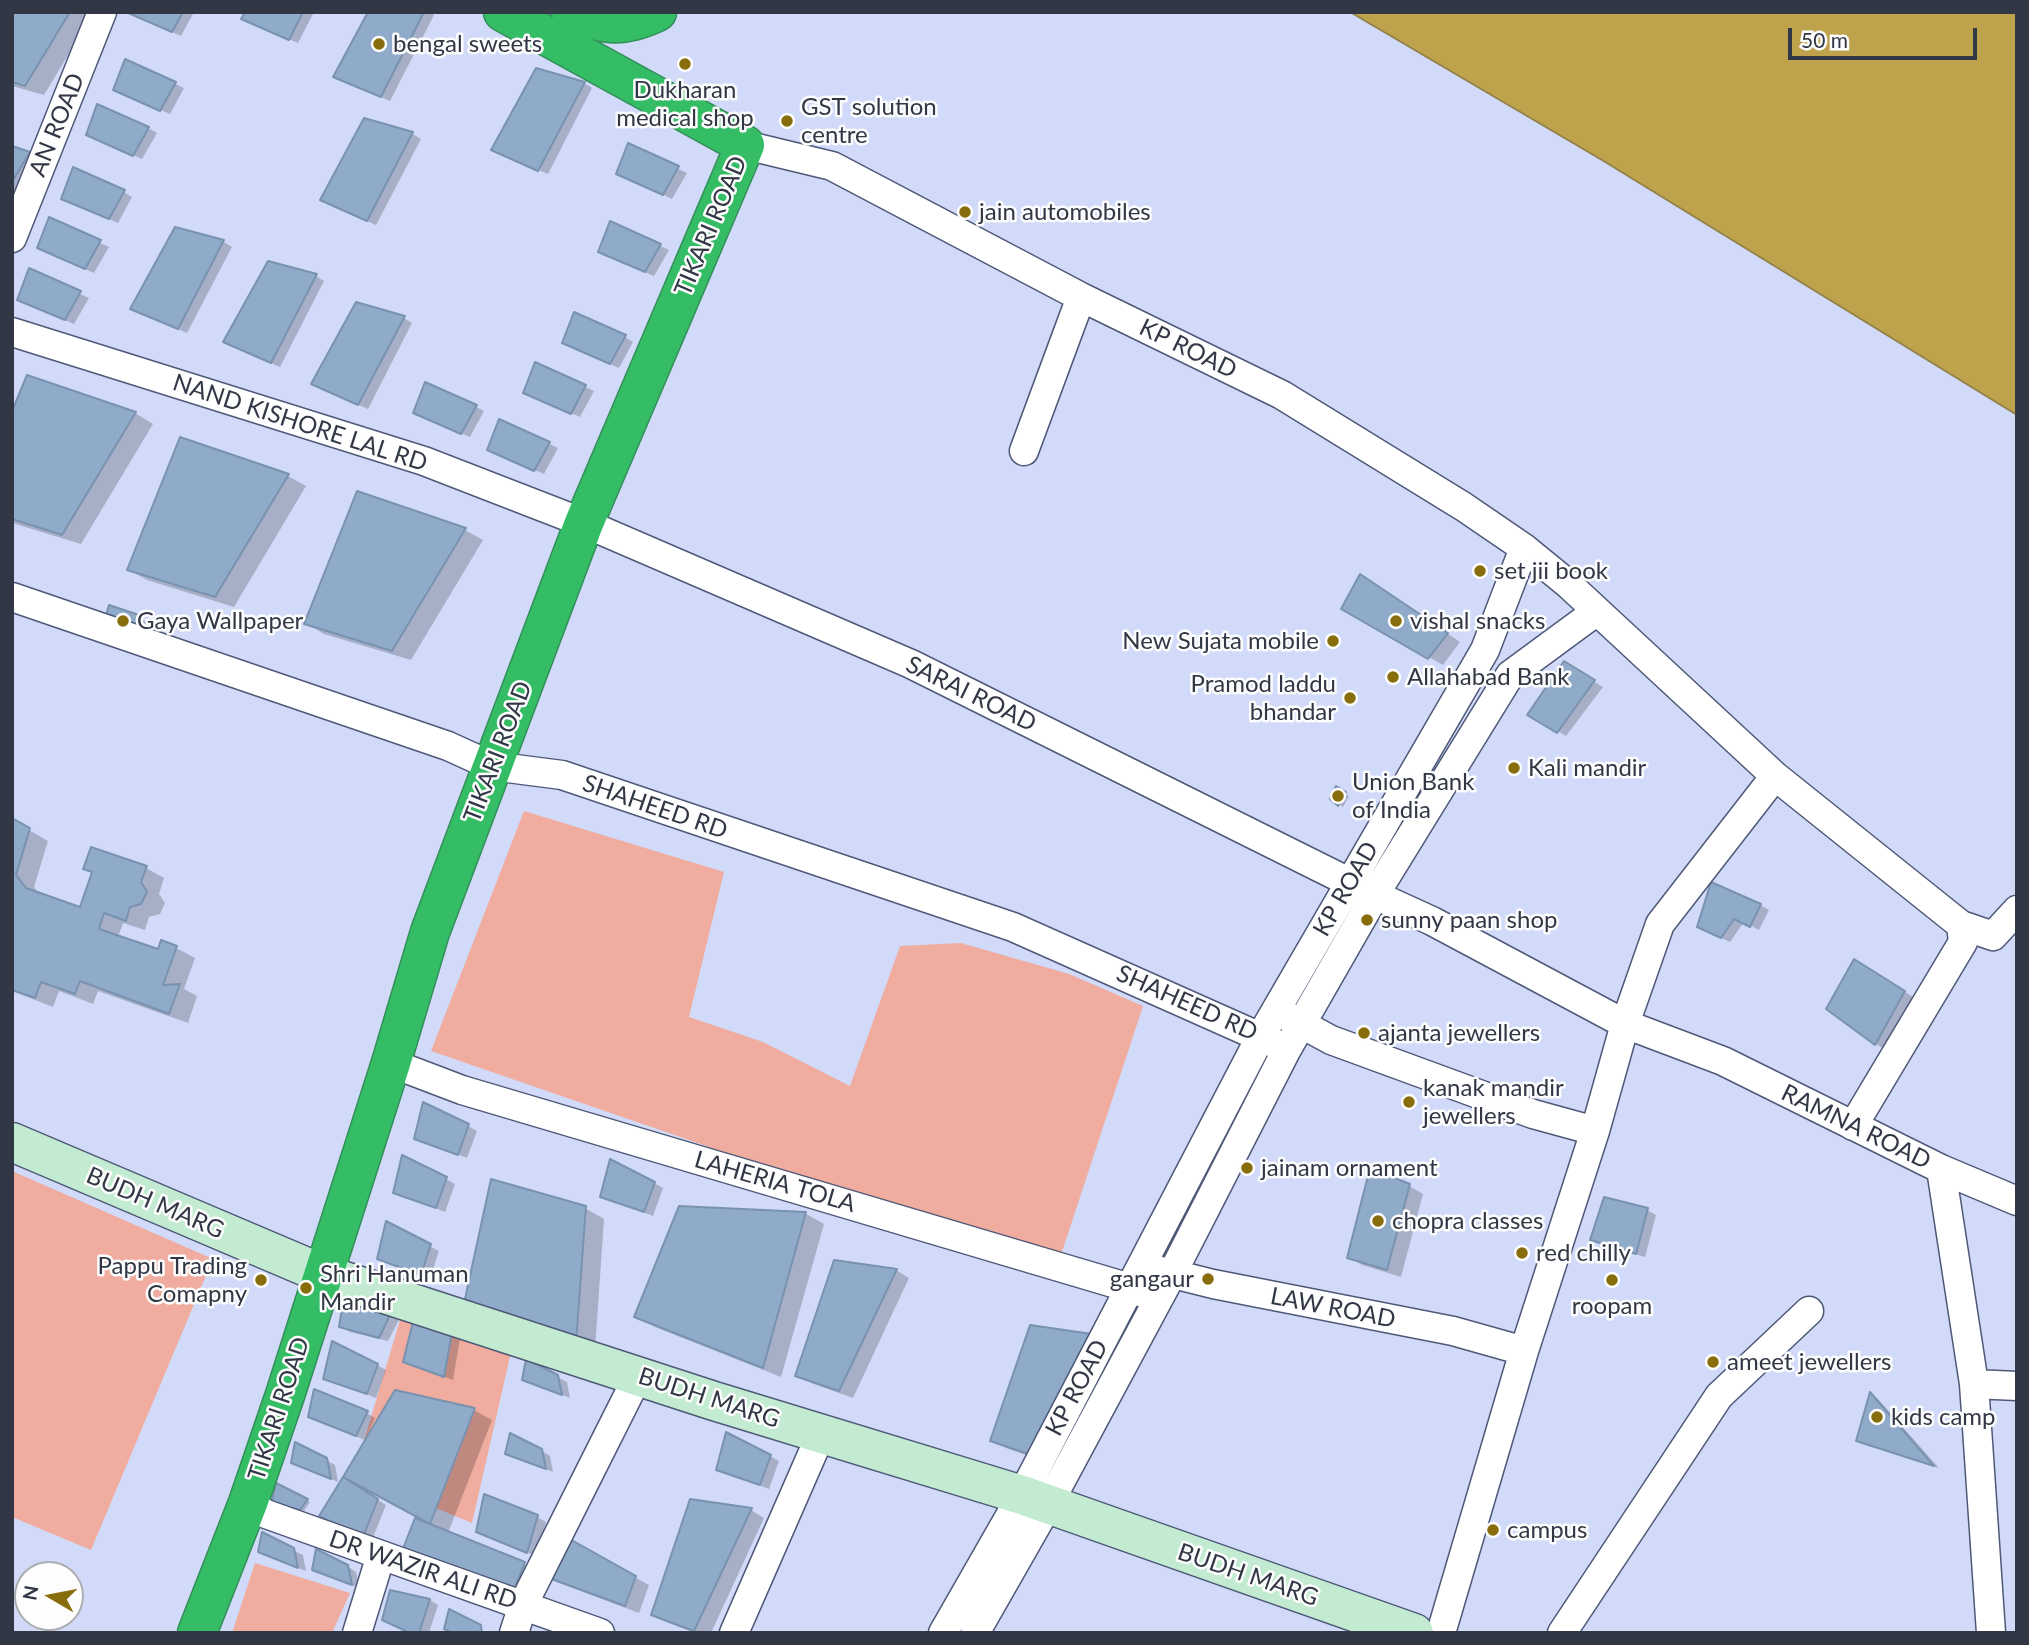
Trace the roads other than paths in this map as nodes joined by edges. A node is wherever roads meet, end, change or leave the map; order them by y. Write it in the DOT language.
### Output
graph roads {
  1 [pos="102,12"];
  2 [pos="503,12"];
  3 [pos="571,12"];
  4 [pos="657,12"];
  5 [pos="745,145"];
  6 [pos="12,238"];
  7 [pos="1081,297"];
  8 [pos="12,332"];
  9 [pos="1024,451"];
  10 [pos="584,523"];
  11 [pos="1524,548"];
  12 [pos="12,597"];
  13 [pos="1597,611"];
  14 [pos="492,766"];
  15 [pos="1775,776"];
  16 [pos="1351,881"];
  17 [pos="1375,895"];
  18 [pos="2017,910"];
  19 [pos="1961,925"];
  20 [pos="1275,1010"];
  21 [pos="1625,1024"];
  22 [pos="1261,1036"];
  23 [pos="1294,1037"];
  24 [pos="391,1063"];
  25 [pos="1853,1126"];
  26 [pos="1595,1131"];
  27 [pos="12,1142"];
  28 [pos="1941,1169"];
  29 [pos="2017,1201"];
  30 [pos="323,1274"];
  31 [pos="1172,1274"];
  32 [pos="1135,1276"];
  33 [pos="1159,1300"];
  34 [pos="1809,1311"];
  35 [pos="1524,1352"];
  36 [pos="638,1376"];
  37 [pos="1974,1384"];
  38 [pos="2017,1386"];
  39 [pos="821,1434"];
  40 [pos="1035,1500"];
  41 [pos="248,1503"];
  42 [pos="381,1555"];
  43 [pos="523,1605"];
  44 [pos="197,1633"];
  45 [pos="357,1633"];
  46 [pos="514,1633"];
  47 [pos="600,1633"];
  48 [pos="734,1633"];
  49 [pos="943,1633"];
  50 [pos="975,1633"];
  51 [pos="1414,1633"];
  52 [pos="1441,1633"];
  53 [pos="1562,1633"];
  54 [pos="1991,1633"];
  1 -- 6 [label="street, AN ROAD"];
  2 -- 5 [label="highway, TIKARI ROAD"];
  3 -- 4 [label="highway"];
  5 -- 7 [label="street, KP ROAD"];
  5 -- 10 [label="highway, TIKARI ROAD"];
  7 -- 9 [label="street"];
  7 -- 11 [label="street, KP ROAD"];
  8 -- 10 [label="street, NAND KISHORE LAL RD"];
  10 -- 14 [label="highway, TIKARI ROAD"];
  10 -- 16 [label="street, SARAI ROAD"];
  11 -- 13 [label="street"];
  11 -- 16 [label="street, KP ROAD"];
  12 -- 14 [label="street, SHAHEED RD"];
  13 -- 15 [label="street"];
  13 -- 17 [label="street, KP ROAD"];
  14 -- 22 [label="street, SHAHEED RD"];
  14 -- 24 [label="highway, TIKARI ROAD"];
  15 -- 19 [label="street"];
  15 -- 21 [label="street"];
  16 -- 17 [label="street, RAMNA ROAD"];
  16 -- 20 [label="street, KP ROAD"];
  17 -- 21 [label="street, RAMNA ROAD"];
  17 -- 23 [label="street, KP ROAD"];
  18 -- 19 [label="street"];
  19 -- 25 [label="street"];
  20 -- 22 [label="street, KP ROAD"];
  20 -- 23 [label="street, SHAHEED RD"];
  21 -- 25 [label="street, RAMNA ROAD"];
  21 -- 26 [label="street"];
  22 -- 23 [label="street, SHAHEED RD"];
  22 -- 32 [label="street, KP ROAD"];
  23 -- 26 [label="street, SHAHEED RD"];
  23 -- 31 [label="street, KP ROAD"];
  24 -- 30 [label="highway, TIKARI ROAD"];
  24 -- 32 [label="street, LAHERIA TOLA"];
  25 -- 28 [label="street, RAMNA ROAD"];
  26 -- 35 [label="street"];
  27 -- 30 [label="street, BUDH MARG"];
  28 -- 29 [label="street"];
  28 -- 37 [label="street, RAMNA ROAD"];
  30 -- 36 [label="street, BUDH MARG"];
  30 -- 41 [label="highway, TIKARI ROAD"];
  31 -- 32 [label="street, LAW ROAD"];
  31 -- 33 [label="street, KP ROAD"];
  31 -- 35 [label="street, LAW ROAD"];
  32 -- 33 [label="street, LAHERIA TOLA"];
  32 -- 40 [label="street, KP ROAD"];
  33 -- 40 [label="street, KP ROAD"];
  34 -- 53 [label="street"];
  35 -- 52 [label="street"];
  36 -- 39 [label="street, BUDH MARG"];
  36 -- 43 [label="street"];
  37 -- 38 [label="street"];
  37 -- 54 [label="street, RAMNA ROAD"];
  39 -- 40 [label="street, BUDH MARG"];
  39 -- 48 [label="street"];
  40 -- 49 [label="street, KP ROAD"];
  40 -- 50 [label="street, KP ROAD"];
  40 -- 51 [label="street, BUDH MARG"];
  41 -- 42 [label="street, DR WAZIR ALI RD"];
  41 -- 44 [label="highway, TIKARI ROAD"];
  42 -- 43 [label="street, DR WAZIR ALI RD"];
  42 -- 45 [label="street"];
  43 -- 46 [label="street"];
  43 -- 47 [label="street, DR WAZIR ALI RD"];
}
